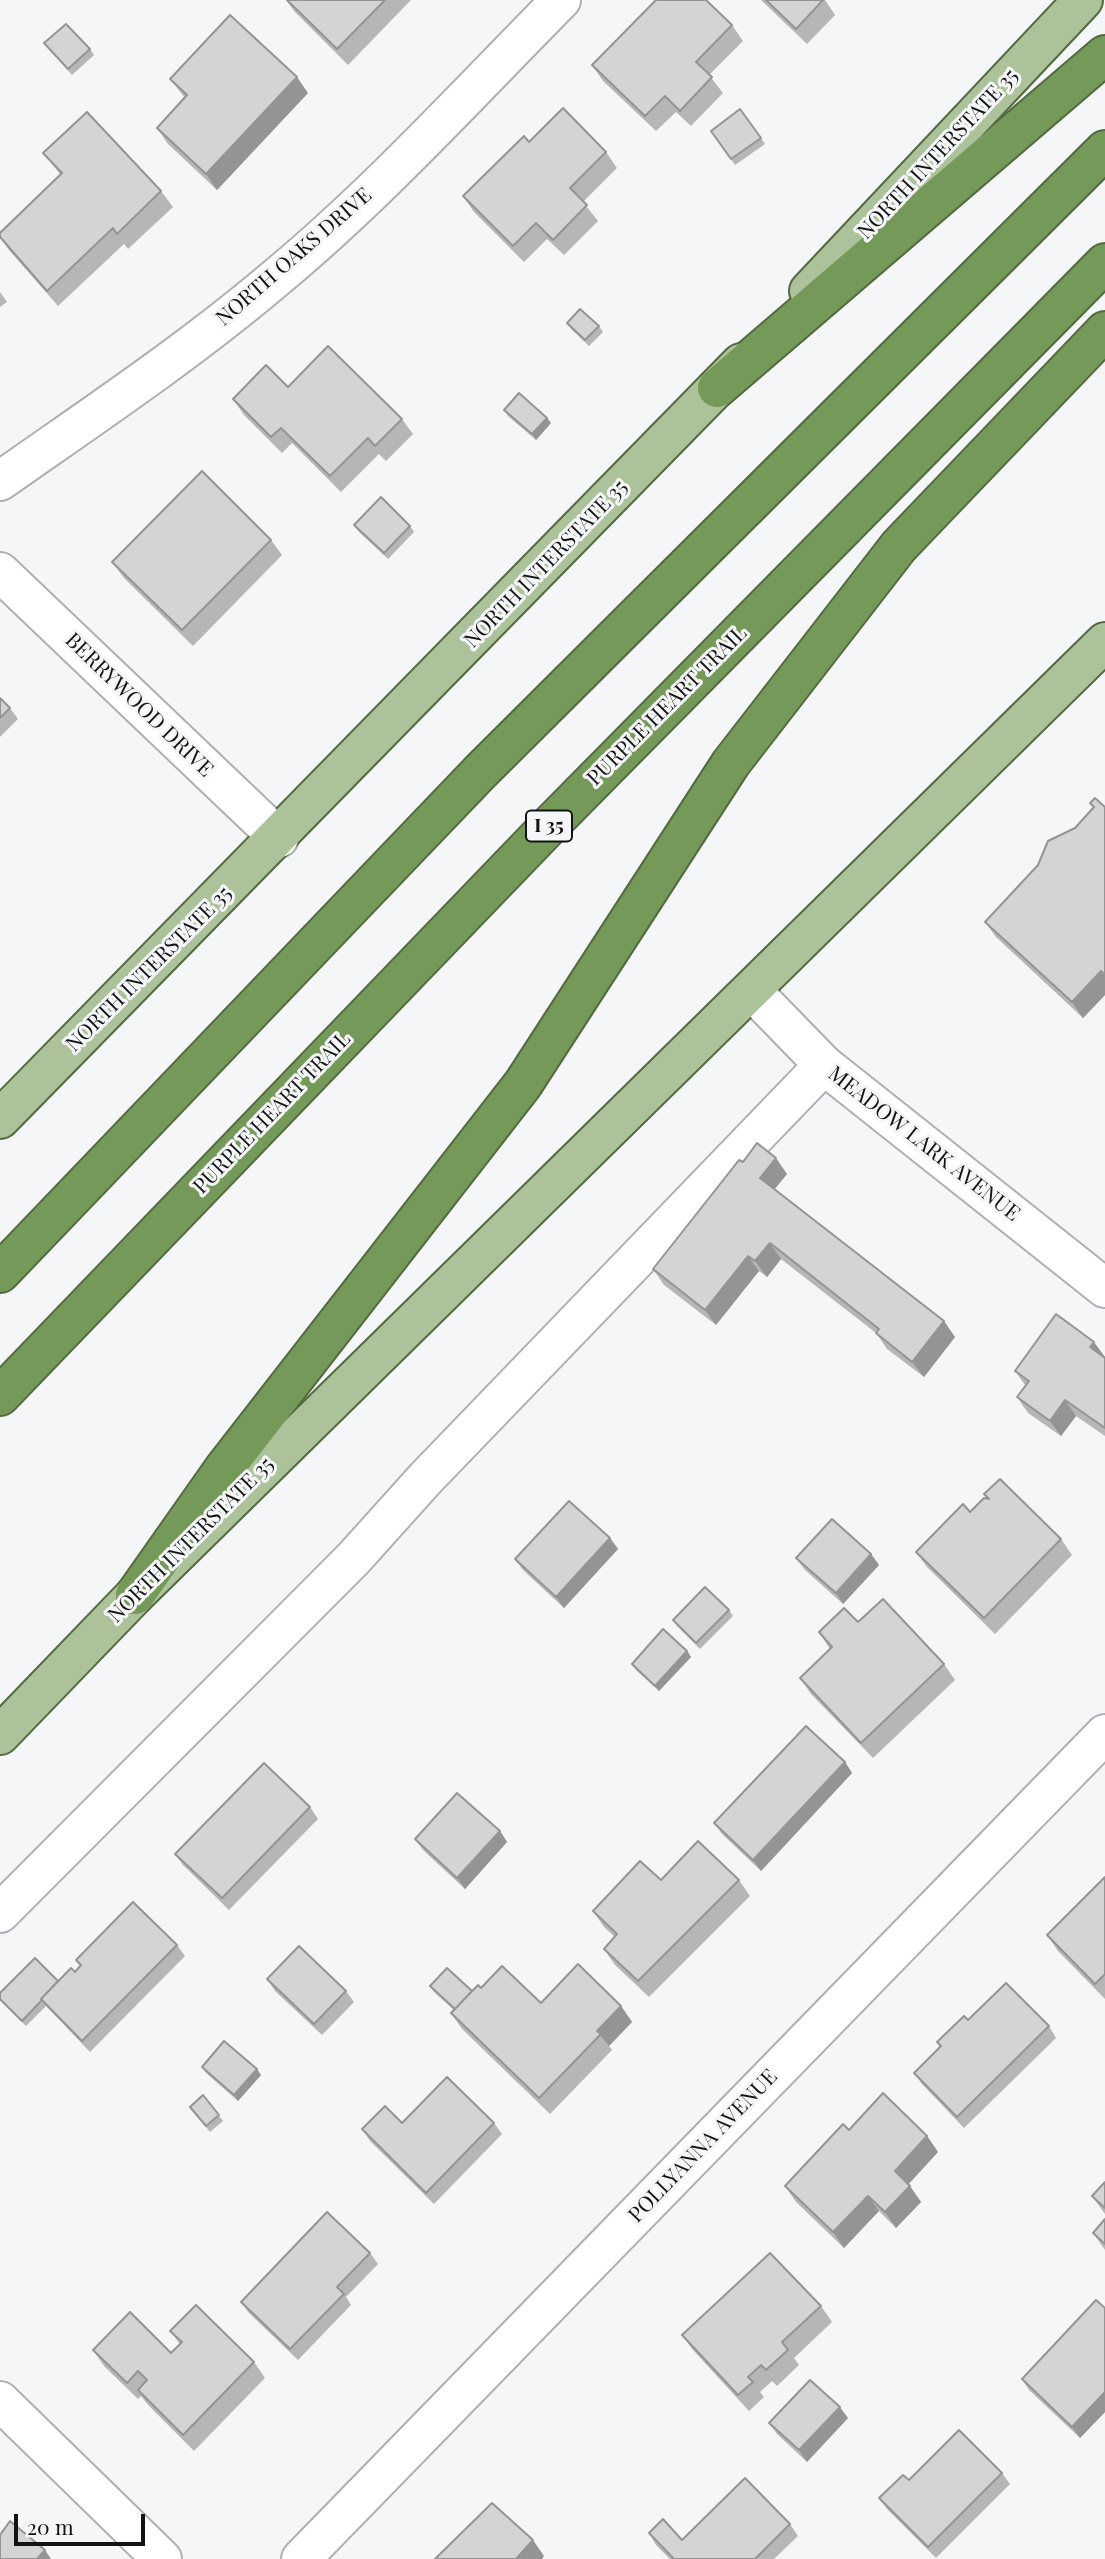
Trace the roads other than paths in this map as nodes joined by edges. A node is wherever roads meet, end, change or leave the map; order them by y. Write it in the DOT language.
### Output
graph roads {
  1 [pos="561,0"];
  2 [pos="1083,0"];
  3 [pos="1105,55"];
  4 [pos="1105,150"];
  5 [pos="1105,263"];
  6 [pos="1105,331"];
  7 [pos="718,388"];
  8 [pos="0,481"];
  9 [pos="0,572"];
  10 [pos="1105,642"];
  11 [pos="279,838"];
  12 [pos="752,990"];
  13 [pos="824,1065"];
  14 [pos="0,1119"];
  15 [pos="0,1273"];
  16 [pos="1105,1288"];
  17 [pos="0,1396"];
  18 [pos="135,1595"];
  19 [pos="1105,1734"];
  20 [pos="0,1735"];
  21 [pos="0,1913"];
  22 [pos="0,2402"];
  23 [pos="162,2559"];
  24 [pos="301,2559"];
  1 -- 8 [label="street, NORTH OAKS DRIVE"];
  2 -- 7 [label="main road, NORTH INTERSTATE 35"];
  3 -- 7 [label="highway"];
  4 -- 15 [label="highway"];
  5 -- 17 [label="highway, PURPLE HEART TRAIL / I 35"];
  6 -- 18 [label="highway"];
  7 -- 11 [label="main road, NORTH INTERSTATE 35"];
  9 -- 11 [label="street, BERRYWOOD DRIVE"];
  10 -- 12 [label="main road, NORTH INTERSTATE 35"];
  11 -- 14 [label="main road, NORTH INTERSTATE 35"];
  12 -- 13 [label="street, MEADOW LARK AVENUE"];
  12 -- 18 [label="main road, NORTH INTERSTATE 35"];
  13 -- 16 [label="street, MEADOW LARK AVENUE"];
  13 -- 21 [label="street"];
  18 -- 20 [label="main road, NORTH INTERSTATE 35"];
  19 -- 24 [label="street, POLLYANNA AVENUE"];
  22 -- 23 [label="street"];
}
